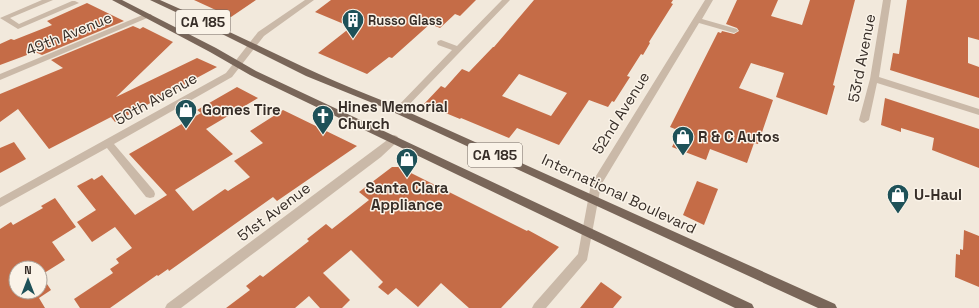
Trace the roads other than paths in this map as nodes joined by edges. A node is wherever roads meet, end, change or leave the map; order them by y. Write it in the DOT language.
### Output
graph roads {
  1 [pos="49,0"];
  2 [pos="69,0"];
  3 [pos="116,0"];
  4 [pos="154,0"];
  5 [pos="310,0"];
  6 [pos="506,0"];
  7 [pos="709,0"];
  8 [pos="887,0"];
  9 [pos="148,16"];
  10 [pos="698,20"];
  11 [pos="734,31"];
  12 [pos="440,43"];
  13 [pos="252,46"];
  14 [pos="457,49"];
  15 [pos="238,64"];
  16 [pos="0,77"];
  17 [pos="874,80"];
  18 [pos="398,111"];
  19 [pos="979,112"];
  20 [pos="864,120"];
  21 [pos="394,139"];
  22 [pos="108,143"];
  23 [pos="150,194"];
  24 [pos="593,200"];
  25 [pos="0,203"];
  26 [pos="588,232"];
  27 [pos="171,308"];
  28 [pos="538,308"];
  29 [pos="748,308"];
  30 [pos="831,308"];
  1 -- 2 [label="street"];
  3 -- 9 [label="main road, CA 185"];
  4 -- 13 [label="main road, International Boulevard / CA 185"];
  5 -- 13 [label="street, 50th Avenue"];
  6 -- 14 [label="street"];
  7 -- 10 [label="street, 52nd Avenue"];
  8 -- 17 [label="street, 53rd Avenue"];
  9 -- 15 [label="main road, CA 185"];
  9 -- 16 [label="street, 49th Avenue"];
  10 -- 11 [label="street"];
  10 -- 24 [label="street, 52nd Avenue"];
  12 -- 14 [label="street"];
  13 -- 15 [label="street, 50th Avenue"];
  13 -- 18 [label="main road, International Boulevard / CA 185"];
  14 -- 18 [label="street"];
  15 -- 21 [label="main road, CA 185"];
  15 -- 22 [label="street, 50th Avenue"];
  17 -- 19 [label="street"];
  17 -- 20 [label="street, 53rd Avenue"];
  18 -- 24 [label="main road, International Boulevard / CA 185"];
  21 -- 26 [label="main road, CA 185"];
  21 -- 27 [label="street, 51st Avenue"];
  22 -- 23 [label="street"];
  22 -- 25 [label="street, 50th Avenue"];
  24 -- 26 [label="street, 52nd Avenue"];
  24 -- 30 [label="main road, International Boulevard / CA 185"];
  26 -- 28 [label="street, 52nd Avenue"];
  26 -- 29 [label="main road, CA 185"];
}
